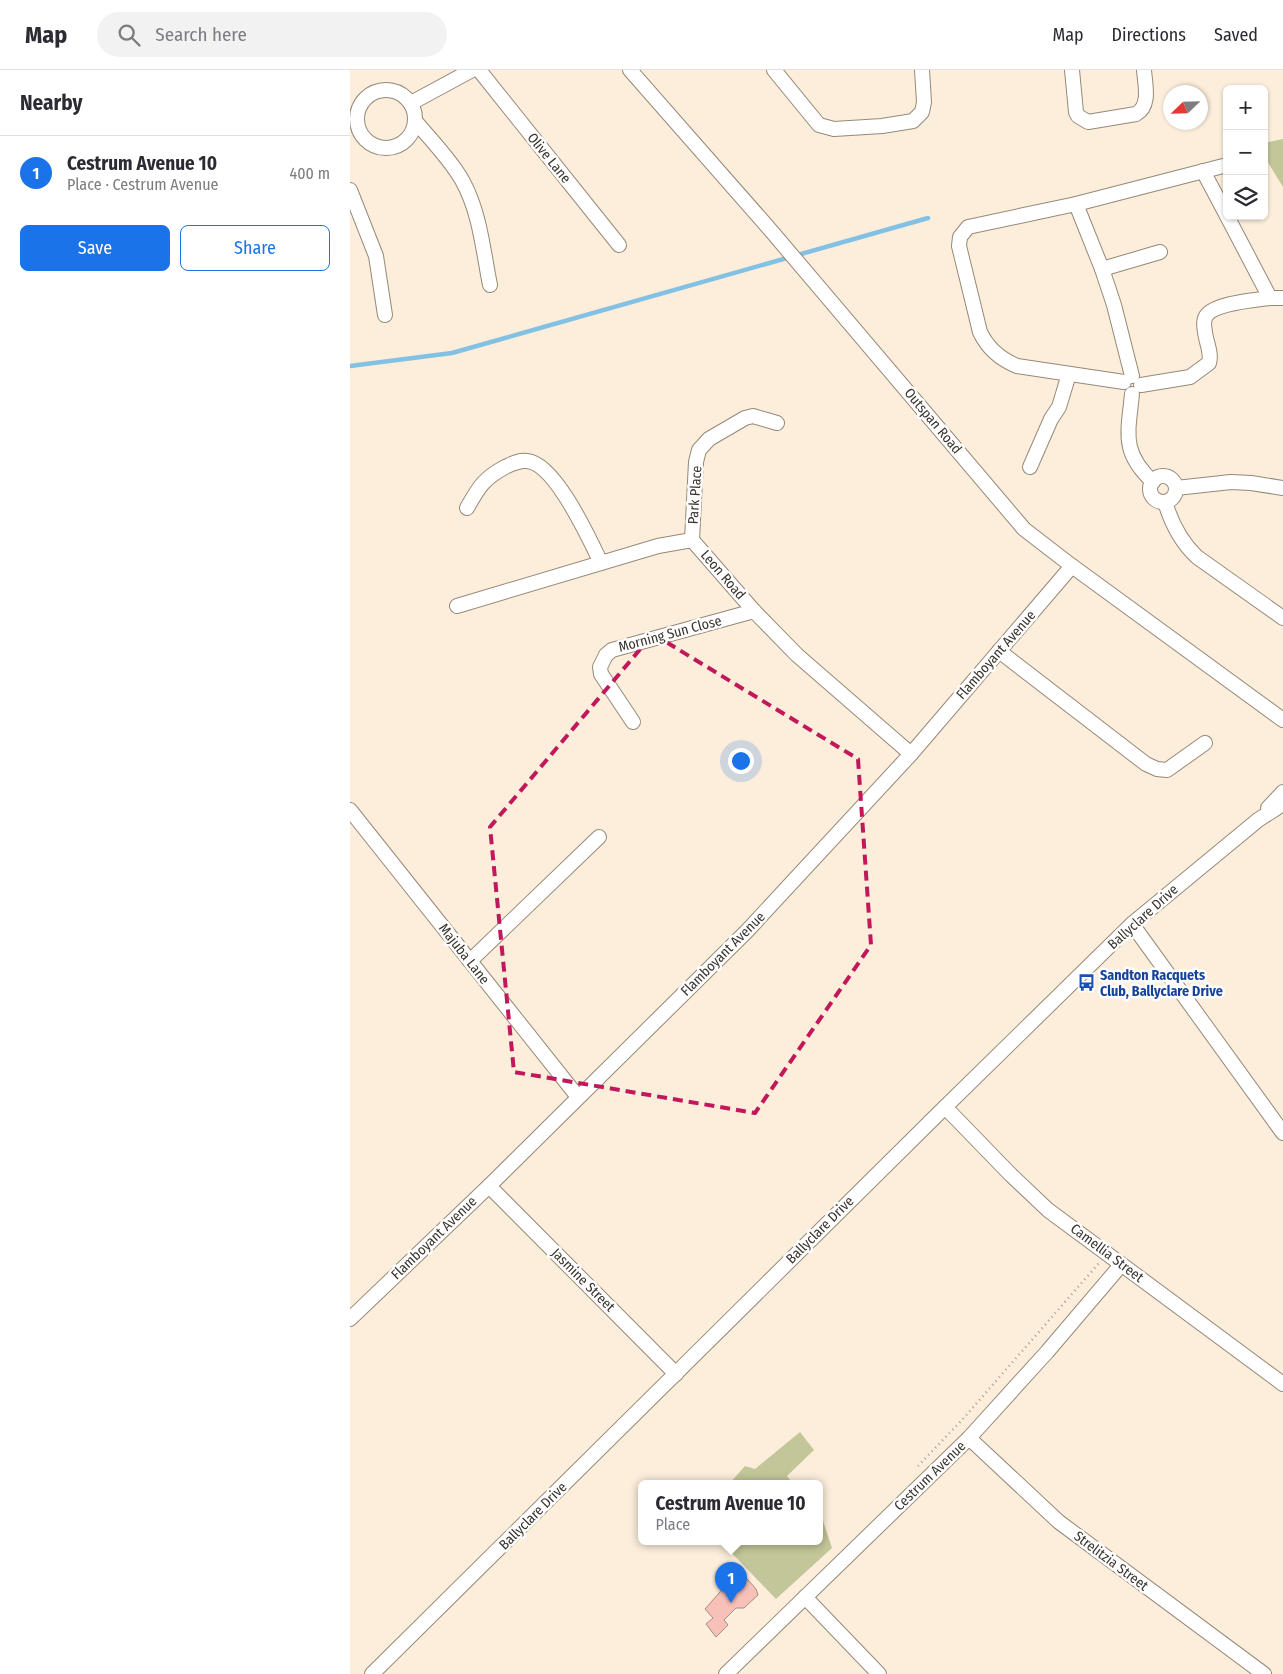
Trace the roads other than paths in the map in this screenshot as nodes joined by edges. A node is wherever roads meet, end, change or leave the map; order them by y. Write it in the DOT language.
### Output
graph roads {
  1 [pos="472,70"];
  2 [pos="479,70"];
  3 [pos="630,70"];
  4 [pos="774,70"];
  5 [pos="922,70"];
  6 [pos="1072,70"];
  7 [pos="1144,70"];
  8 [pos="411,103"];
  9 [pos="354,114"];
  10 [pos="416,122"];
  11 [pos="1223,166"];
  12 [pos="1203,171"];
  13 [pos="350,190"];
  14 [pos="1076,204"];
  15 [pos="1223,208"];
  16 [pos="1229,220"];
  17 [pos="619,245"];
  18 [pos="1160,252"];
  19 [pos="1102,269"];
  20 [pos="490,285"];
  21 [pos="1276,298"];
  22 [pos="385,315"];
  23 [pos="1069,374"];
  24 [pos="1132,384"];
  25 [pos="777,424"];
  26 [pos="1030,467"];
  27 [pos="1153,482"];
  28 [pos="1176,488"];
  29 [pos="1283,488"];
  30 [pos="1165,502"];
  31 [pos="467,508"];
  32 [pos="692,540"];
  33 [pos="601,563"];
  34 [pos="1072,566"];
  35 [pos="457,606"];
  36 [pos="754,611"];
  37 [pos="1283,618"];
  38 [pos="999,651"];
  39 [pos="1283,720"];
  40 [pos="633,722"];
  41 [pos="1205,743"];
  42 [pos="911,754"];
  43 [pos="1283,792"];
  44 [pos="1283,804"];
  45 [pos="353,819"];
  46 [pos="1258,820"];
  47 [pos="599,837"];
  48 [pos="1132,924"];
  49 [pos="470,961"];
  50 [pos="578,1097"];
  51 [pos="945,1107"];
  52 [pos="1283,1134"];
  53 [pos="489,1186"];
  54 [pos="1121,1265"];
  55 [pos="350,1319"];
  56 [pos="676,1374"];
  57 [pos="1283,1384"];
  58 [pos="969,1438"];
  59 [pos="805,1597"];
  60 [pos="372,1674"];
  61 [pos="726,1674"];
  62 [pos="879,1674"];
  63 [pos="1264,1674"];
  1 -- 8 [label="street"];
  2 -- 17 [label="street, Olive Lane"];
  3 -- 34 [label="street, Outspan Road"];
  4 -- 5 [label="street"];
  6 -- 7 [label="street"];
  8 -- 9 [label="street"];
  8 -- 10 [label="street"];
  9 -- 10 [label="street"];
  10 -- 20 [label="street"];
  11 -- 12 [label="street"];
  12 -- 14 [label="street"];
  12 -- 15 [label="street"];
  13 -- 22 [label="street"];
  14 -- 19 [label="street"];
  14 -- 23 [label="street"];
  16 -- 21 [label="street"];
  18 -- 19 [label="street"];
  19 -- 24 [label="street"];
  21 -- 24 [label="street"];
  23 -- 24 [label="street"];
  23 -- 26 [label="street"];
  24 -- 27 [label="street"];
  25 -- 32 [label="street, Park Place"];
  27 -- 28 [label="street"];
  27 -- 30 [label="street"];
  28 -- 29 [label="street"];
  28 -- 30 [label="street"];
  30 -- 37 [label="street"];
  31 -- 33 [label="street"];
  32 -- 33 [label="street, Leon Road"];
  32 -- 36 [label="street, Leon Road"];
  33 -- 35 [label="street, Leon Road"];
  34 -- 38 [label="street, Flamboyant Avenue"];
  34 -- 39 [label="street, Outspan Road"];
  36 -- 40 [label="street, Morning Sun Close"];
  36 -- 42 [label="street, Leon Road"];
  38 -- 41 [label="street"];
  38 -- 42 [label="street, Flamboyant Avenue"];
  42 -- 50 [label="street, Flamboyant Avenue"];
  43 -- 46 [label="street"];
  44 -- 46 [label="street, Ballyclare Drive"];
  45 -- 49 [label="street, Majuba Lane"];
  46 -- 48 [label="street, Ballyclare Drive"];
  47 -- 49 [label="street"];
  48 -- 51 [label="street, Ballyclare Drive"];
  48 -- 52 [label="street"];
  49 -- 50 [label="street, Majuba Lane"];
  50 -- 53 [label="street, Flamboyant Avenue"];
  51 -- 54 [label="street, Camellia Street"];
  51 -- 56 [label="street, Ballyclare Drive"];
  53 -- 55 [label="street, Flamboyant Avenue"];
  53 -- 56 [label="street, Jasmine Street"];
  54 -- 57 [label="street, Camellia Street"];
  54 -- 58 [label="street, Cestrum Avenue"];
  56 -- 60 [label="street, Ballyclare Drive"];
  58 -- 59 [label="street, Cestrum Avenue"];
  58 -- 63 [label="street, Strelitzia Street"];
  59 -- 61 [label="street, Cestrum Avenue"];
  59 -- 62 [label="street"];
}
